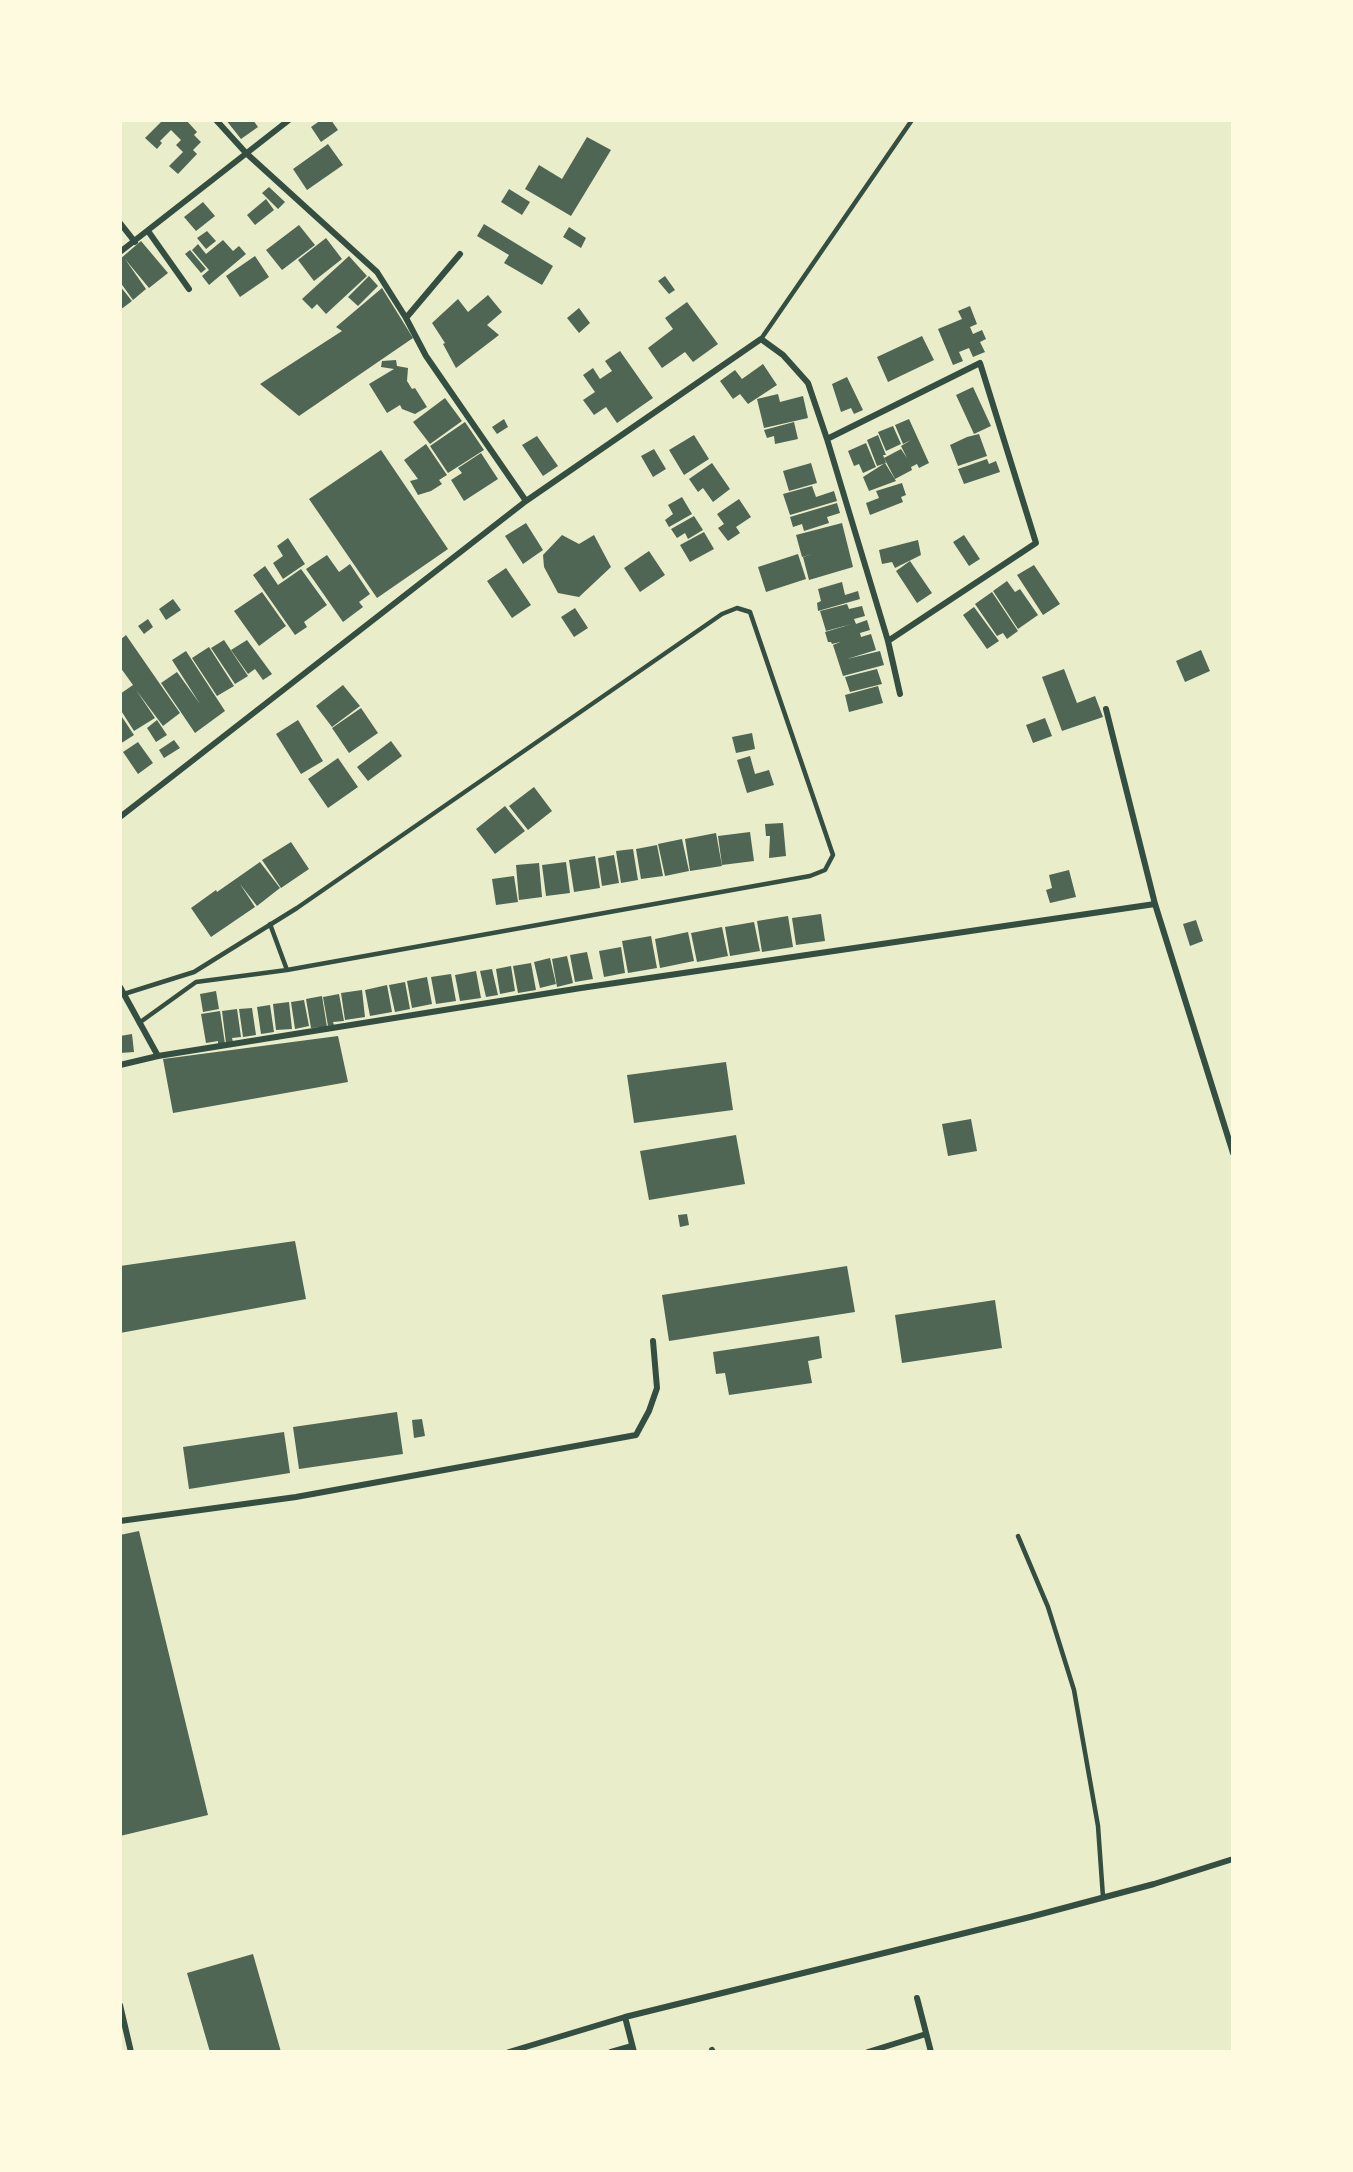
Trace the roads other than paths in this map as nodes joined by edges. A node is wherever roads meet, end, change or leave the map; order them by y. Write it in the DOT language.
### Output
graph roads {
  1 [pos="216,120"];
  2 [pos="289,120"];
  3 [pos="912,120"];
  4 [pos="246,153"];
  5 [pos="120,224"];
  6 [pos="148,231"];
  7 [pos="135,242"];
  8 [pos="120,252"];
  9 [pos="460,254"];
  10 [pos="189,289"];
  11 [pos="406,318"];
  12 [pos="762,339"];
  13 [pos="827,439"];
  14 [pos="526,501"];
  15 [pos="888,641"];
  16 [pos="900,694"];
  17 [pos="1106,709"];
  18 [pos="120,817"];
  19 [pos="1155,904"];
  20 [pos="270,924"];
  21 [pos="287,969"];
  22 [pos="194,972"];
  23 [pos="196,982"];
  24 [pos="120,987"];
  25 [pos="124,994"];
  26 [pos="139,1023"];
  27 [pos="158,1056"];
  28 [pos="120,1065"];
  29 [pos="1233,1153"];
  30 [pos="653,1341"];
  31 [pos="120,1521"];
  32 [pos="1018,1536"];
  33 [pos="1233,1859"];
  34 [pos="1103,1897"];
  35 [pos="917,1998"];
  36 [pos="120,2005"];
  37 [pos="626,2017"];
  38 [pos="926,2034"];
  39 [pos="633,2049"];
  40 [pos="131,2052"];
  41 [pos="509,2052"];
  42 [pos="611,2052"];
  43 [pos="868,2052"];
  44 [pos="931,2052"];
  1 -- 4 [label="street"];
  2 -- 4 [label="street"];
  3 -- 12 [label="lane"];
  4 -- 6 [label="street"];
  4 -- 11 [label="street"];
  5 -- 7 [label="street"];
  6 -- 7 [label="street"];
  6 -- 10 [label="street"];
  7 -- 8 [label="street"];
  9 -- 11 [label="street"];
  11 -- 14 [label="street"];
  12 -- 13 [label="street"];
  12 -- 14 [label="street"];
  13 -- 15 [label="street"];
  13 -- 15 [label="street"];
  14 -- 18 [label="street"];
  15 -- 16 [label="street"];
  17 -- 19 [label="street"];
  19 -- 27 [label="street"];
  19 -- 29 [label="street"];
  20 -- 21 [label="lane"];
  20 -- 21 [label="lane"];
  20 -- 22 [label="lane"];
  21 -- 23 [label="lane"];
  22 -- 23 [label="lane"];
  22 -- 25 [label="lane"];
  23 -- 26 [label="lane"];
  24 -- 25 [label="street"];
  25 -- 26 [label="street"];
  26 -- 27 [label="street"];
  27 -- 28 [label="street"];
  30 -- 31 [label="street"];
  32 -- 34 [label="lane"];
  33 -- 34 [label="street"];
  34 -- 37 [label="street"];
  35 -- 38 [label="street"];
  36 -- 40 [label="street"];
  37 -- 39 [label="street"];
  37 -- 41 [label="street"];
  38 -- 43 [label="street"];
  38 -- 44 [label="street"];
  39 -- 42 [label="street"];
}
